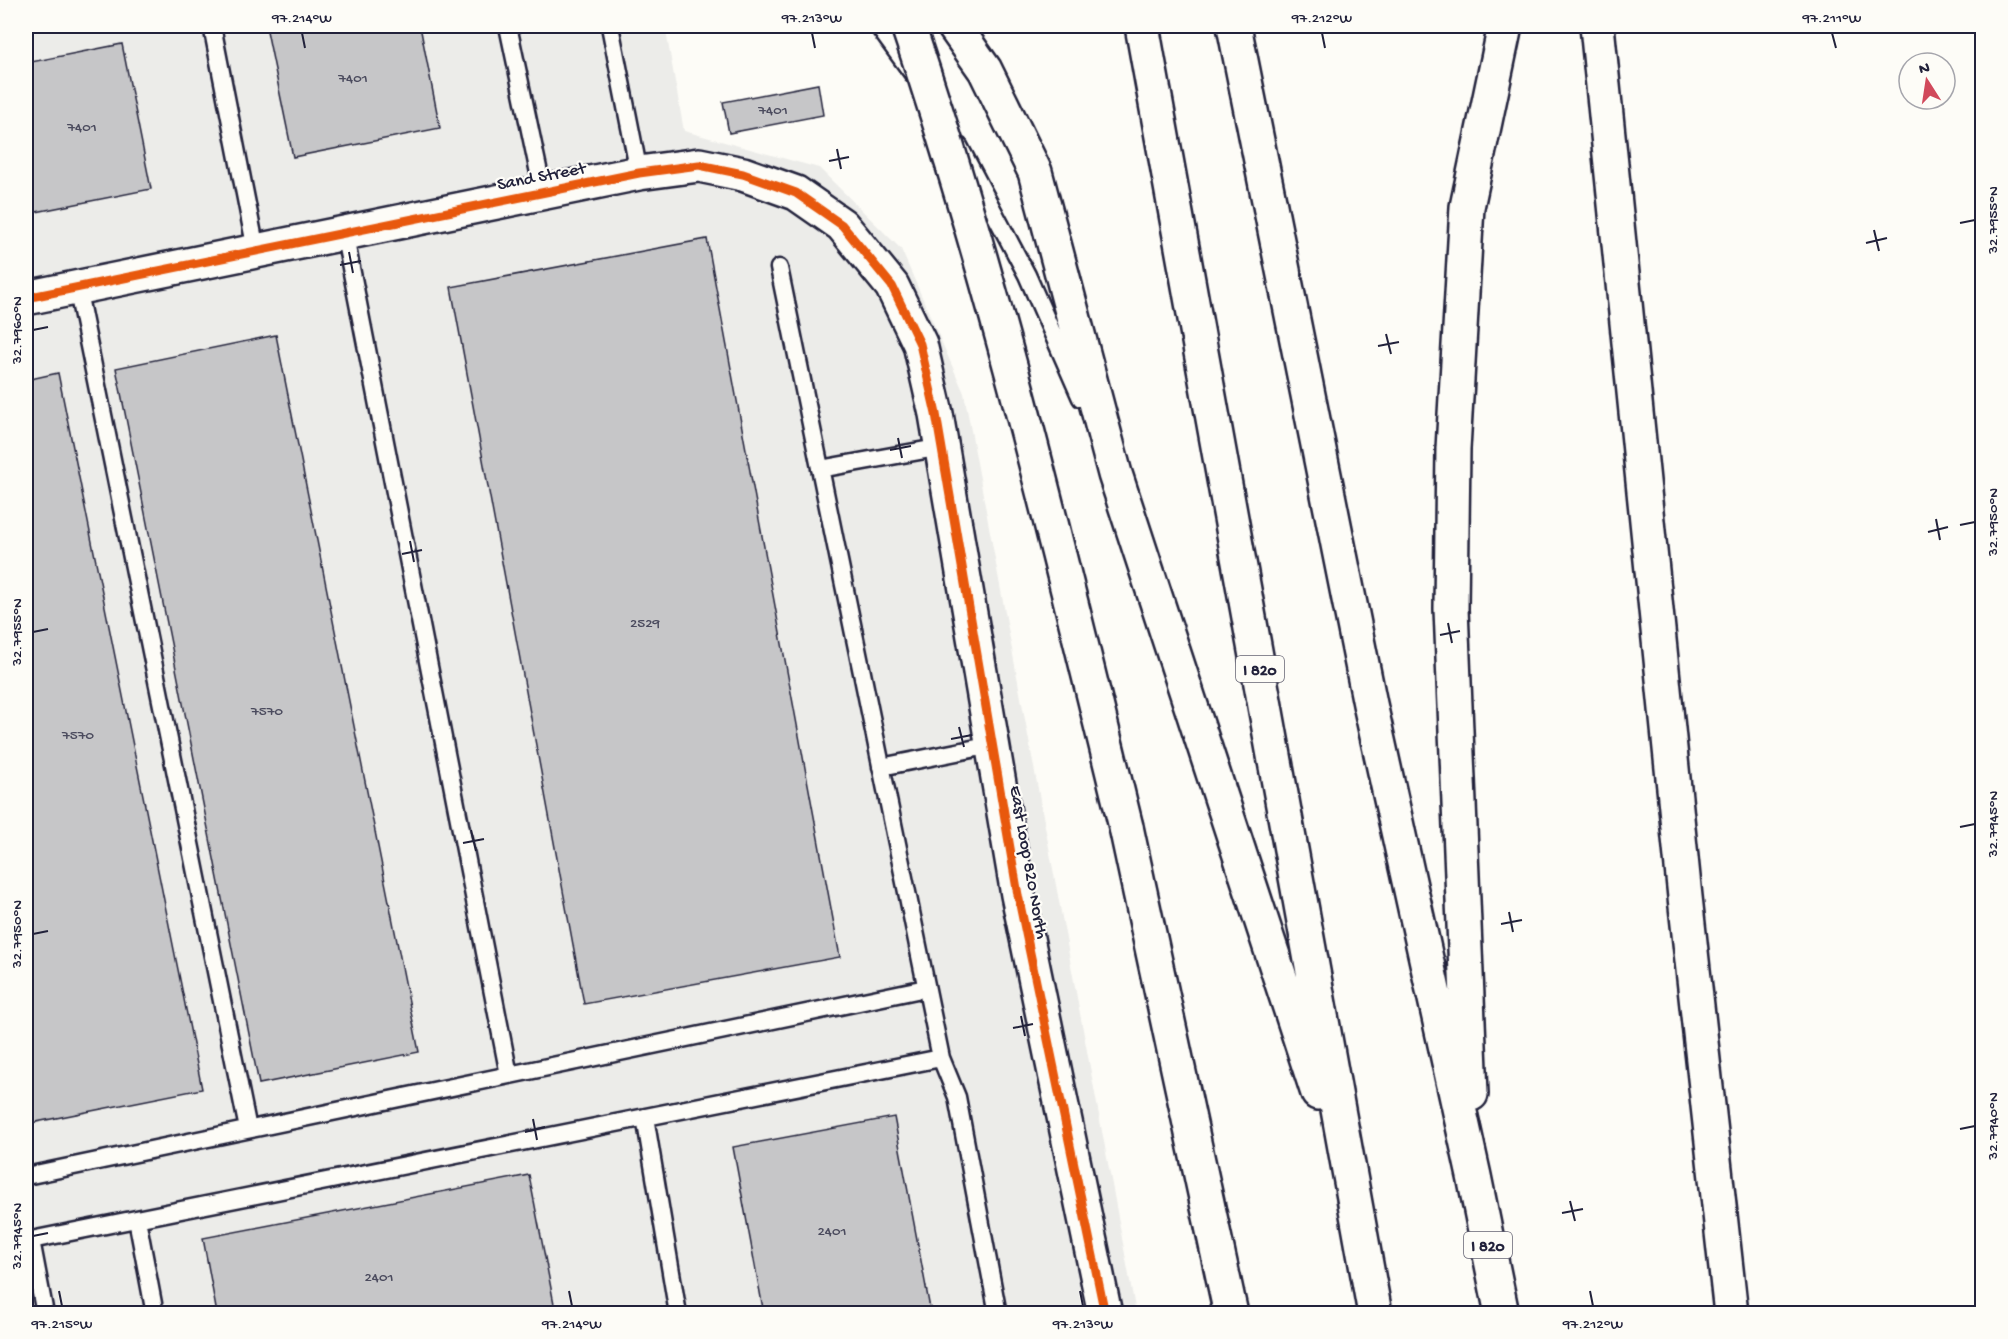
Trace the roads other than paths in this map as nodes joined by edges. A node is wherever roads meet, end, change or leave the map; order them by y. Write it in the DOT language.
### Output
graph roads {
  1 [pos="212,26"];
  2 [pos="508,26"];
  3 [pos="610,26"];
  4 [pos="878,26"];
  5 [pos="908,26"];
  6 [pos="954,26"];
  7 [pos="1142,26"];
  8 [pos="1234,26"];
  9 [pos="1505,26"];
  10 [pos="1597,26"];
  11 [pos="639,172"];
  12 [pos="543,192"];
  13 [pos="344,232"];
  14 [pos="256,250"];
  15 [pos="779,268"];
  16 [pos="77,287"];
  17 [pos="26,298"];
  18 [pos="936,414"];
  19 [pos="942,447"];
  20 [pos="820,469"];
  21 [pos="1116,474"];
  22 [pos="992,745"];
  23 [pos="881,767"];
  24 [pos="926,988"];
  25 [pos="941,1058"];
  26 [pos="509,1075"];
  27 [pos="645,1117"];
  28 [pos="248,1129"];
  29 [pos="26,1176"];
  30 [pos="1474,1176"];
  31 [pos="1354,1200"];
  32 [pos="136,1219"];
  33 [pos="28,1240"];
  34 [pos="45,1314"];
  35 [pos="156,1314"];
  36 [pos="678,1314"];
  37 [pos="998,1314"];
  38 [pos="1105,1314"];
  39 [pos="1231,1314"];
  40 [pos="1375,1314"];
  41 [pos="1502,1314"];
  42 [pos="1731,1314"];
  1 -- 14 [label="lane"];
  2 -- 12 [label="lane"];
  3 -- 11 [label="lane"];
  4 -- 21 [label="lane"];
  5 -- 39 [label="main road, bridge"];
  6 -- 21 [label="main road"];
  7 -- 31 [label="main road, I 820"];
  8 -- 30 [label="main road, I 820"];
  9 -- 30 [label="main road"];
  10 -- 42 [label="main road"];
  11 -- 12 [label="main road, Sand Street"];
  11 -- 18 [label="main road, Sand Street"];
  12 -- 13 [label="main road, Sand Street"];
  13 -- 14 [label="main road, Sand Street"];
  13 -- 26 [label="lane"];
  14 -- 16 [label="main road, Sand Street"];
  15 -- 20 [label="lane"];
  16 -- 17 [label="main road, Sand Street"];
  16 -- 28 [label="lane"];
  18 -- 19 [label="main road, East Loop 820 North"];
  19 -- 20 [label="lane"];
  19 -- 22 [label="main road, East Loop 820 North"];
  20 -- 23 [label="lane"];
  21 -- 31 [label="main road"];
  22 -- 23 [label="lane"];
  22 -- 38 [label="main road, East Loop 820 North"];
  23 -- 24 [label="lane"];
  24 -- 25 [label="lane"];
  24 -- 26 [label="lane"];
  25 -- 27 [label="lane"];
  25 -- 37 [label="lane"];
  26 -- 28 [label="lane"];
  27 -- 32 [label="lane"];
  27 -- 36 [label="lane"];
  28 -- 29 [label="lane"];
  30 -- 41 [label="main road, I 820"];
  31 -- 40 [label="main road, I 820"];
  32 -- 33 [label="lane"];
  32 -- 35 [label="lane"];
  33 -- 34 [label="lane"];
}
